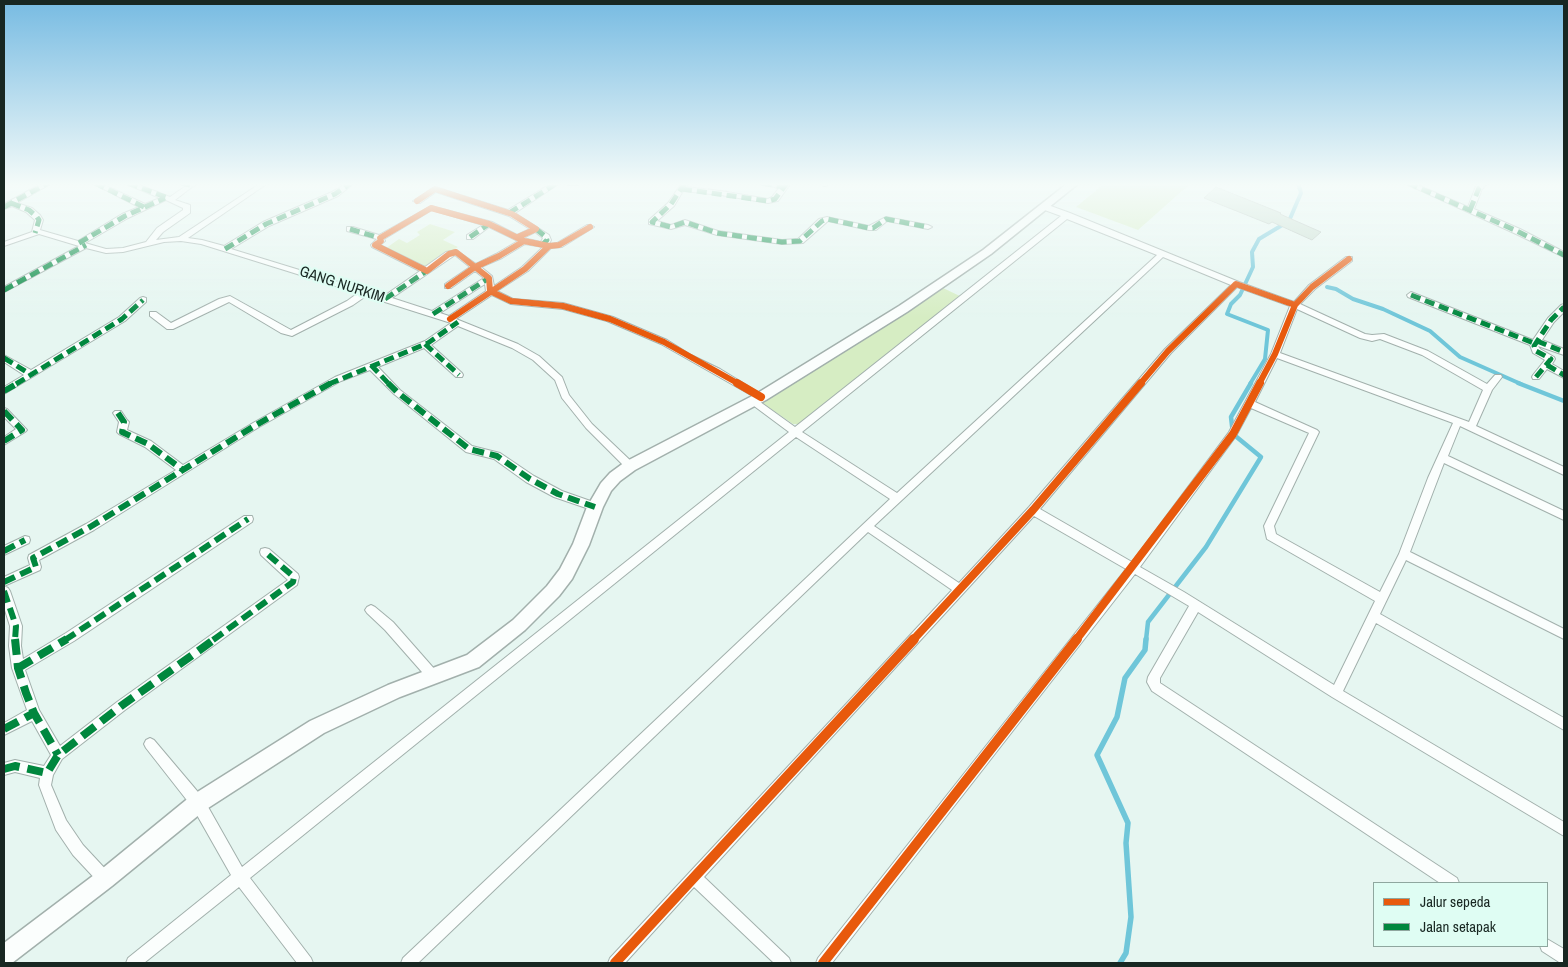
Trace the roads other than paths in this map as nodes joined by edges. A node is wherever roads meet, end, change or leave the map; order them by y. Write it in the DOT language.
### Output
graph roads {
  1 [pos="36,228"];
  2 [pos="104,228"];
  3 [pos="163,228"];
  4 [pos="197,228"];
  5 [pos="259,228"];
  6 [pos="350,228"];
  7 [pos="397,228"];
  8 [pos="483,228"];
  9 [pos="498,228"];
  10 [pos="588,228"];
  11 [pos="704,228"];
  12 [pos="814,228"];
  13 [pos="1018,228"];
  14 [pos="1051,228"];
  15 [pos="1099,228"];
  16 [pos="1513,228"];
  17 [pos="536,229"];
  18 [pos="35,233"];
  19 [pos="470,237"];
  20 [pos="380,238"];
  21 [pos="181,239"];
  22 [pos="521,239"];
  23 [pos="148,243"];
  24 [pos="4,244"];
  25 [pos="82,244"];
  26 [pos="545,245"];
  27 [pos="225,248"];
  28 [pos="1162,254"];
  29 [pos="1564,255"];
  30 [pos="1349,259"];
  31 [pos="475,267"];
  32 [pos="426,271"];
  33 [pos="490,278"];
  34 [pos="1237,285"];
  35 [pos="448,286"];
  36 [pos="4,290"];
  37 [pos="490,291"];
  38 [pos="364,293"];
  39 [pos="1411,295"];
  40 [pos="386,299"];
  41 [pos="143,300"];
  42 [pos="1295,305"];
  43 [pos="1564,307"];
  44 [pos="153,314"];
  45 [pos="433,314"];
  46 [pos="1554,317"];
  47 [pos="454,320"];
  48 [pos="1564,322"];
  49 [pos="1536,342"];
  50 [pos="425,344"];
  51 [pos="1564,352"];
  52 [pos="1275,354"];
  53 [pos="4,358"];
  54 [pos="371,365"];
  55 [pos="1547,366"];
  56 [pos="30,374"];
  57 [pos="1564,374"];
  58 [pos="459,375"];
  59 [pos="1498,377"];
  60 [pos="1536,377"];
  61 [pos="1488,389"];
  62 [pos="4,391"];
  63 [pos="757,399"];
  64 [pos="1249,403"];
  65 [pos="4,411"];
  66 [pos="118,413"];
  67 [pos="1458,421"];
  68 [pos="1471,427"];
  69 [pos="795,432"];
  70 [pos="4,441"];
  71 [pos="1443,458"];
  72 [pos="630,466"];
  73 [pos="183,470"];
  74 [pos="1564,471"];
  75 [pos="897,498"];
  76 [pos="595,507"];
  77 [pos="1032,510"];
  78 [pos="1564,516"];
  79 [pos="248,519"];
  80 [pos="867,526"];
  81 [pos="25,540"];
  82 [pos="4,550"];
  83 [pos="265,552"];
  84 [pos="1404,554"];
  85 [pos="1133,568"];
  86 [pos="4,582"];
  87 [pos="960,589"];
  88 [pos="4,591"];
  89 [pos="1382,599"];
  90 [pos="1195,606"];
  91 [pos="371,610"];
  92 [pos="1374,616"];
  93 [pos="1564,634"];
  94 [pos="18,668"];
  95 [pos="433,676"];
  96 [pos="1336,693"];
  97 [pos="34,713"];
  98 [pos="1564,724"];
  99 [pos="4,729"];
  100 [pos="150,744"];
  101 [pos="58,756"];
  102 [pos="4,769"];
  103 [pos="47,773"];
  104 [pos="198,803"];
  105 [pos="1564,829"];
  106 [pos="240,877"];
  107 [pos="694,877"];
  108 [pos="105,879"];
  109 [pos="1450,882"];
  110 [pos="1548,947"];
  111 [pos="4,956"];
  112 [pos="1564,957"];
  113 [pos="133,963"];
  114 [pos="306,963"];
  115 [pos="408,963"];
  116 [pos="615,963"];
  117 [pos="784,963"];
  118 [pos="823,963"];
  1 -- 18 [label="street"];
  2 -- 25 [label="street"];
  3 -- 23 [label="street"];
  4 -- 21 [label="street"];
  5 -- 27 [label="street"];
  6 -- 20 [label="street"];
  7 -- 20 [label="street"];
  8 -- 19 [label="street"];
  9 -- 22 [label="street"];
  10 -- 26 [label="street"];
  11 -- 12 [label="street"];
  13 -- 63 [label="main road"];
  14 -- 69 [label="street"];
  15 -- 28 [label="street"];
  16 -- 29 [label="street"];
  17 -- 22 [label="street"];
  17 -- 26 [label="street"];
  18 -- 24 [label="street, GANG NURKIM"];
  18 -- 25 [label="street, GANG NURKIM"];
  20 -- 32 [label="street"];
  21 -- 23 [label="street, GANG NURKIM"];
  21 -- 27 [label="street, GANG NURKIM"];
  22 -- 26 [label="street"];
  22 -- 31 [label="street"];
  23 -- 25 [label="street, GANG NURKIM"];
  25 -- 36 [label="street"];
  26 -- 37 [label="street"];
  27 -- 38 [label="street, GANG NURKIM"];
  28 -- 34 [label="street"];
  28 -- 75 [label="street"];
  30 -- 42 [label="street"];
  31 -- 32 [label="street"];
  31 -- 33 [label="street"];
  31 -- 35 [label="street"];
  32 -- 40 [label="street"];
  33 -- 37 [label="street"];
  33 -- 45 [label="street"];
  34 -- 42 [label="street"];
  34 -- 77 [label="street"];
  37 -- 47 [label="street"];
  37 -- 63 [label="street"];
  38 -- 40 [label="street, GANG NURKIM"];
  38 -- 44 [label="street"];
  39 -- 49 [label="street"];
  40 -- 45 [label="street, GANG NURKIM"];
  41 -- 56 [label="street"];
  42 -- 52 [label="street"];
  42 -- 61 [label="street"];
  43 -- 46 [label="street"];
  45 -- 47 [label="street, GANG NURKIM"];
  46 -- 48 [label="street"];
  46 -- 49 [label="street"];
  47 -- 50 [label="street"];
  47 -- 72 [label="street, GANG NURKIM"];
  49 -- 51 [label="street"];
  49 -- 55 [label="street"];
  50 -- 54 [label="street"];
  50 -- 58 [label="street"];
  52 -- 64 [label="street"];
  52 -- 67 [label="street"];
  53 -- 56 [label="street"];
  54 -- 73 [label="street"];
  54 -- 76 [label="street"];
  55 -- 57 [label="street"];
  55 -- 60 [label="street"];
  56 -- 62 [label="street"];
  59 -- 61 [label="street"];
  61 -- 68 [label="street"];
  63 -- 69 [label="street"];
  63 -- 72 [label="main road"];
  64 -- 85 [label="street"];
  64 -- 89 [label="street"];
  65 -- 70 [label="street"];
  66 -- 73 [label="street"];
  67 -- 68 [label="street"];
  67 -- 71 [label="street"];
  68 -- 74 [label="street"];
  69 -- 75 [label="street"];
  69 -- 106 [label="street"];
  71 -- 78 [label="street"];
  71 -- 84 [label="street"];
  72 -- 76 [label="main road"];
  73 -- 86 [label="street"];
  75 -- 80 [label="street"];
  76 -- 95 [label="main road"];
  77 -- 85 [label="street"];
  77 -- 87 [label="street"];
  79 -- 94 [label="street"];
  80 -- 87 [label="street"];
  80 -- 115 [label="street"];
  81 -- 82 [label="street"];
  83 -- 101 [label="street"];
  84 -- 89 [label="street"];
  84 -- 93 [label="street"];
  85 -- 90 [label="street"];
  85 -- 118 [label="street"];
  87 -- 107 [label="street"];
  88 -- 94 [label="street"];
  89 -- 92 [label="street"];
  90 -- 96 [label="street"];
  90 -- 109 [label="street"];
  91 -- 95 [label="street"];
  92 -- 96 [label="street"];
  92 -- 98 [label="street"];
  94 -- 97 [label="street"];
  95 -- 104 [label="main road"];
  96 -- 105 [label="street"];
  97 -- 99 [label="street"];
  97 -- 101 [label="street"];
  100 -- 104 [label="street"];
  101 -- 103 [label="street"];
  102 -- 103 [label="street"];
  103 -- 108 [label="street"];
  104 -- 106 [label="street"];
  104 -- 108 [label="main road"];
  106 -- 113 [label="street"];
  106 -- 114 [label="street"];
  107 -- 116 [label="street"];
  107 -- 117 [label="street"];
  108 -- 111 [label="main road"];
  110 -- 112 [label="street"];
}
